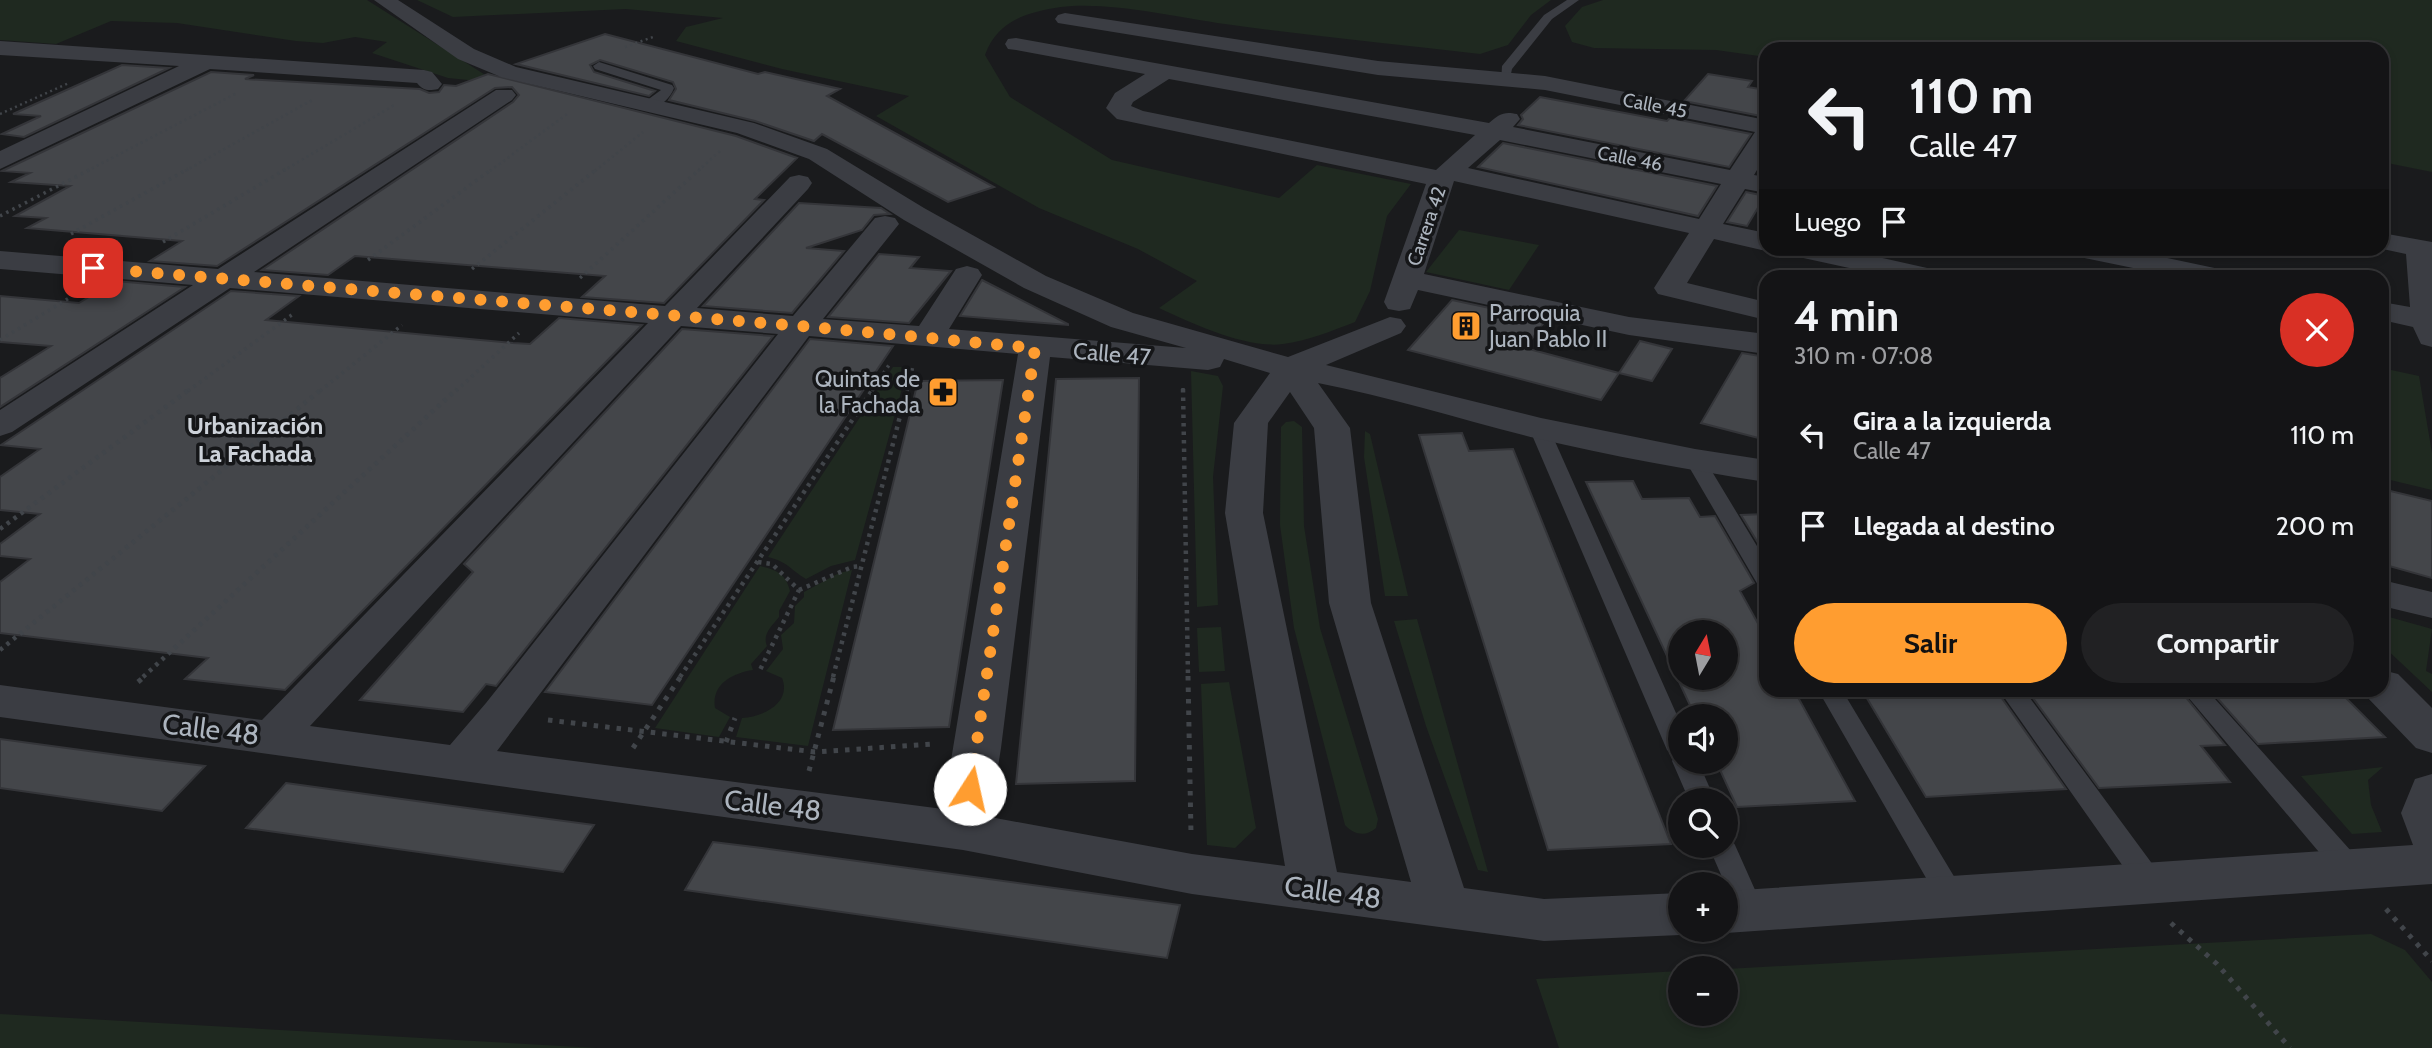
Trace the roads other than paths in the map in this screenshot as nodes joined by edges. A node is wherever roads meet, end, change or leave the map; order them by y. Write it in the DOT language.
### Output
graph roads {
  1 [pos="384,0"];
  2 [pos="1574,0"];
  3 [pos="1065,19"];
  4 [pos="1016,44"];
  5 [pos="0,48"];
  6 [pos="208,62"];
  7 [pos="599,66"];
  8 [pos="1165,71"];
  9 [pos="1506,80"];
  10 [pos="1545,83"];
  11 [pos="430,84"];
  12 [pos="504,95"];
  13 [pos="661,107"];
  14 [pos="1759,126"];
  15 [pos="1494,131"];
  16 [pos="1759,144"];
  17 [pos="0,162"];
  18 [pos="1445,176"];
  19 [pos="1736,179"];
  20 [pos="799,183"];
  21 [pos="1759,184"];
  22 [pos="885,224"];
  23 [pos="1707,229"];
  24 [pos="1759,240"];
  25 [pos="2389,242"];
  26 [pos="2426,250"];
  27 [pos="1832,256"];
  28 [pos="2114,256"];
  29 [pos="11,261"];
  30 [pos="1897,270"];
  31 [pos="2183,270"];
  32 [pos="967,275"];
  33 [pos="224,278"];
  34 [pos="1407,279"];
  35 [pos="1759,309"];
  36 [pos="2389,313"];
  37 [pos="674,316"];
  38 [pos="801,326"];
  39 [pos="1390,326"];
  40 [pos="2430,326"];
  41 [pos="918,336"];
  42 [pos="1759,343"];
  43 [pos="1035,348"];
  44 [pos="1276,365"];
  45 [pos="1359,381"];
  46 [pos="0,425"];
  47 [pos="1539,428"];
  48 [pos="1695,460"];
  49 [pos="1759,470"];
  50 [pos="1759,568"];
  51 [pos="2389,595"];
  52 [pos="2432,605"];
  53 [pos="2389,692"];
  54 [pos="1834,697"];
  55 [pos="2016,697"];
  56 [pos="2200,697"];
  57 [pos="0,701"];
  58 [pos="1668,723"];
  59 [pos="2432,736"];
  60 [pos="273,737"];
  61 [pos="461,764"];
  62 [pos="2432,792"];
  63 [pos="962,831"];
  64 [pos="2432,835"];
  65 [pos="2432,864"];
  66 [pos="2350,869"];
  67 [pos="2137,882"];
  68 [pos="1315,889"];
  69 [pos="1951,895"];
  70 [pos="1444,907"];
  71 [pos="1738,911"];
  72 [pos="1668,915"];
  1 -- 13 [label="street"];
  2 -- 9 [label="lane"];
  3 -- 9 [label="street, Calle 45"];
  4 -- 8 [label="street, Calle 46"];
  5 -- 6 [label="street"];
  6 -- 11 [label="street"];
  6 -- 17 [label="street"];
  7 -- 13 [label="lane"];
  8 -- 15 [label="street, Calle 46"];
  8 -- 18 [label="street"];
  9 -- 10 [label="street, Calle 45"];
  9 -- 15 [label="street"];
  10 -- 14 [label="street, Calle 45"];
  10 -- 15 [label="street, Carrera 42"];
  12 -- 33 [label="street"];
  13 -- 44 [label="street"];
  15 -- 18 [label="street, Carrera 42"];
  15 -- 19 [label="street, Calle 46"];
  16 -- 19 [label="street"];
  18 -- 23 [label="street"];
  18 -- 34 [label="street, Carrera 42"];
  19 -- 21 [label="street, Calle 46"];
  19 -- 23 [label="street"];
  20 -- 37 [label="street"];
  22 -- 38 [label="street"];
  23 -- 24 [label="street"];
  23 -- 35 [label="street"];
  25 -- 26 [label="street"];
  26 -- 40 [label="street"];
  27 -- 30 [label="street"];
  28 -- 31 [label="street"];
  29 -- 33 [label="street, Calle 47"];
  32 -- 41 [label="street"];
  33 -- 37 [label="street, Calle 47"];
  33 -- 46 [label="street"];
  34 -- 39 [label="street, Carrera 42"];
  34 -- 42 [label="street"];
  36 -- 40 [label="street"];
  37 -- 38 [label="street, Calle 47"];
  37 -- 60 [label="street"];
  38 -- 41 [label="street, Calle 47"];
  38 -- 61 [label="street"];
  39 -- 44 [label="street"];
  39 -- 45 [label="street, Carrera 42"];
  41 -- 43 [label="street, Calle 47"];
  43 -- 44 [label="street, Calle 47"];
  43 -- 63 [label="street"];
  44 -- 45 [label="street"];
  44 -- 68 [label="street"];
  44 -- 70 [label="street"];
  45 -- 47 [label="street"];
  47 -- 48 [label="street"];
  47 -- 58 [label="lane"];
  48 -- 49 [label="street"];
  48 -- 50 [label="lane"];
  51 -- 52 [label="street"];
  53 -- 59 [label="street"];
  54 -- 69 [label="lane"];
  55 -- 67 [label="lane"];
  56 -- 66 [label="lane"];
  57 -- 60 [label="street, Calle 48"];
  60 -- 61 [label="street, Calle 48"];
  61 -- 63 [label="street, Calle 48"];
  62 -- 64 [label="street"];
  63 -- 68 [label="street, Calle 48"];
  65 -- 66 [label="street"];
  66 -- 67 [label="street"];
  67 -- 69 [label="street"];
  68 -- 70 [label="street, Calle 48"];
  69 -- 71 [label="street"];
  70 -- 72 [label="street, Calle 48"];
}
